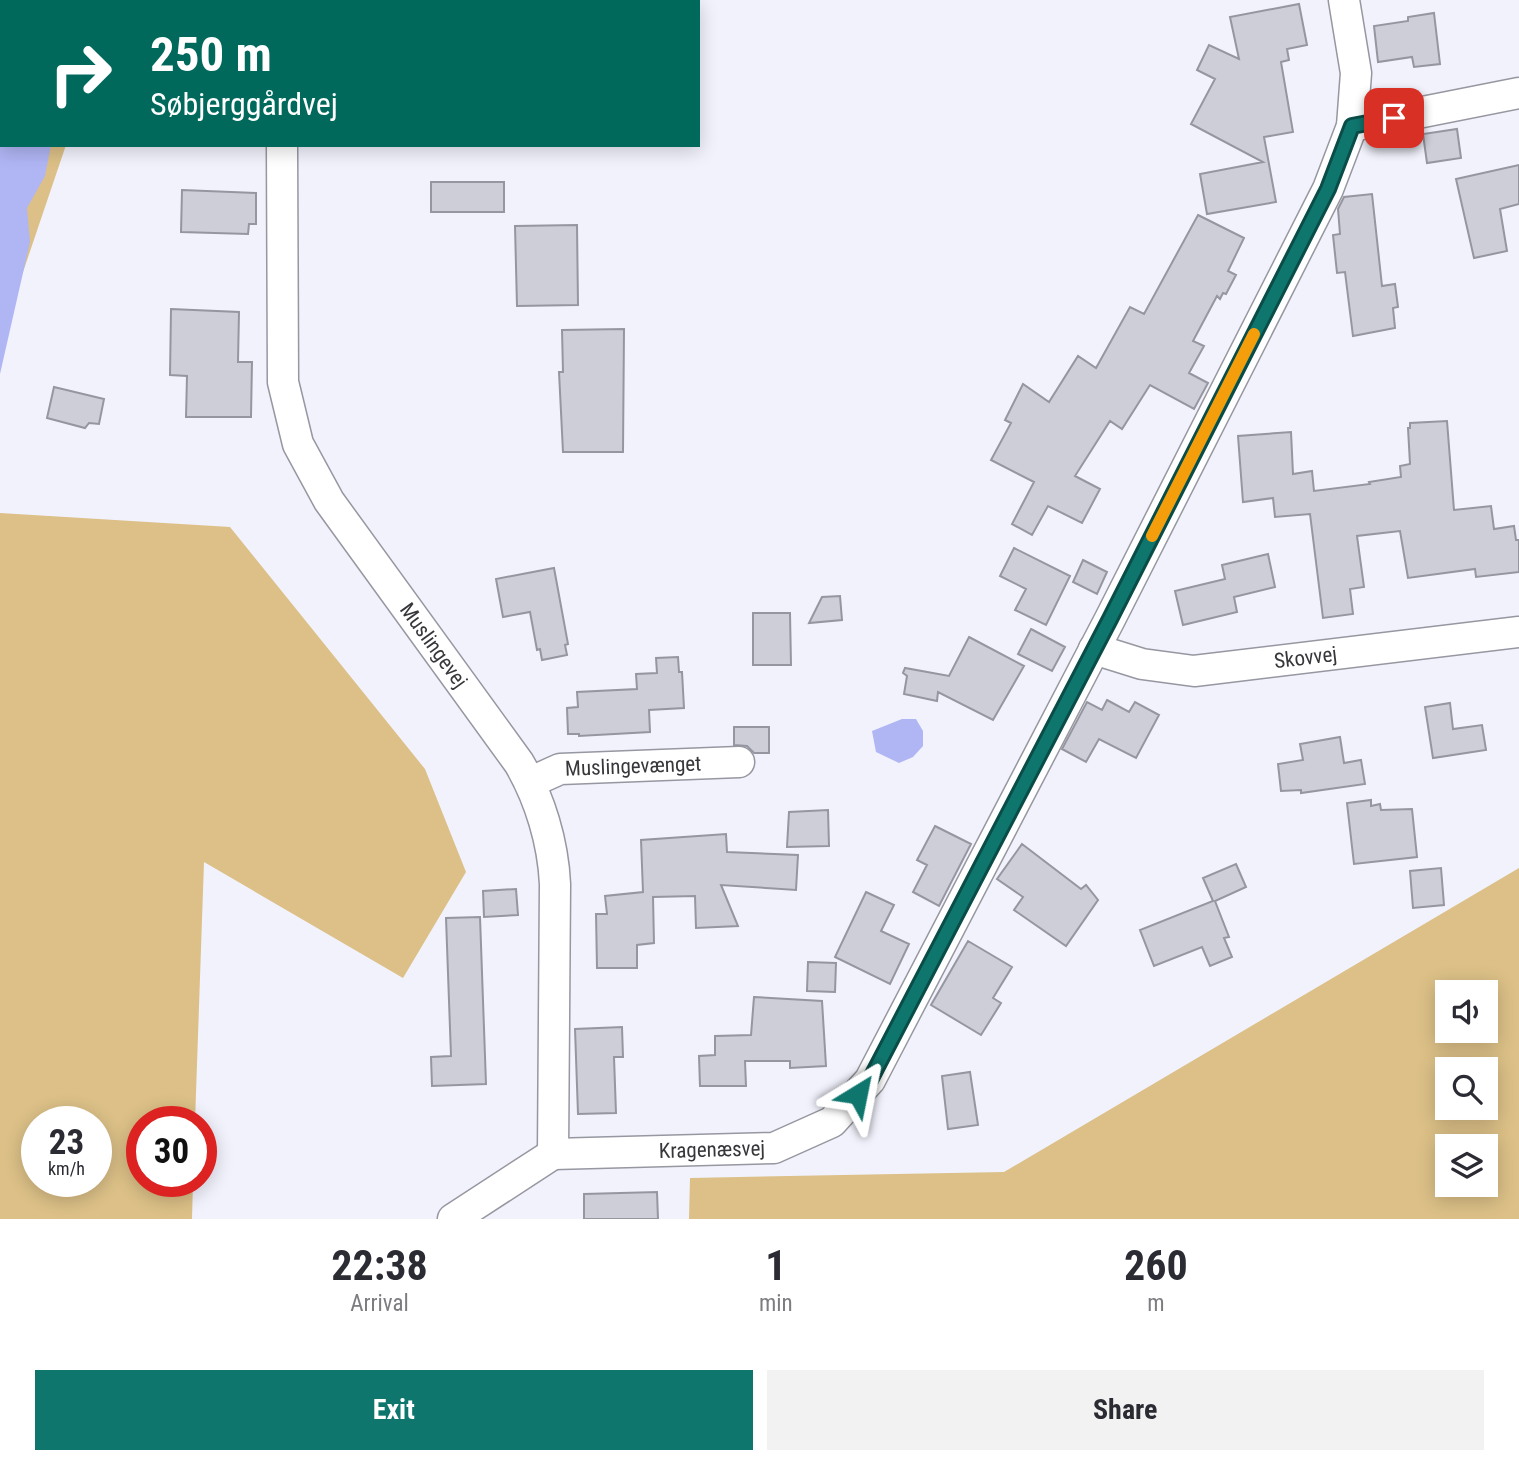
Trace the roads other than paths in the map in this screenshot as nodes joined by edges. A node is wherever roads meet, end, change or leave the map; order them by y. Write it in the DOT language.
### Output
graph roads {
  1 [pos="1344,0"];
  2 [pos="1519,93"];
  3 [pos="1352,126"];
  4 [pos="282,147"];
  5 [pos="1519,632"];
  6 [pos="1094,649"];
  7 [pos="739,762"];
  8 [pos="531,782"];
  9 [pos="553,1154"];
  10 [pos="453,1219"];
  1 -- 3 [label="street, Kragenæsvej"];
  2 -- 3 [label="street"];
  3 -- 6 [label="street, Kragenæsvej"];
  4 -- 8 [label="street, Muslingevej"];
  5 -- 6 [label="street, Skovvej"];
  6 -- 9 [label="street, Kragenæsvej"];
  7 -- 8 [label="street, Muslingevænget"];
  8 -- 9 [label="street, Muslingevej"];
  9 -- 10 [label="street"];
}
